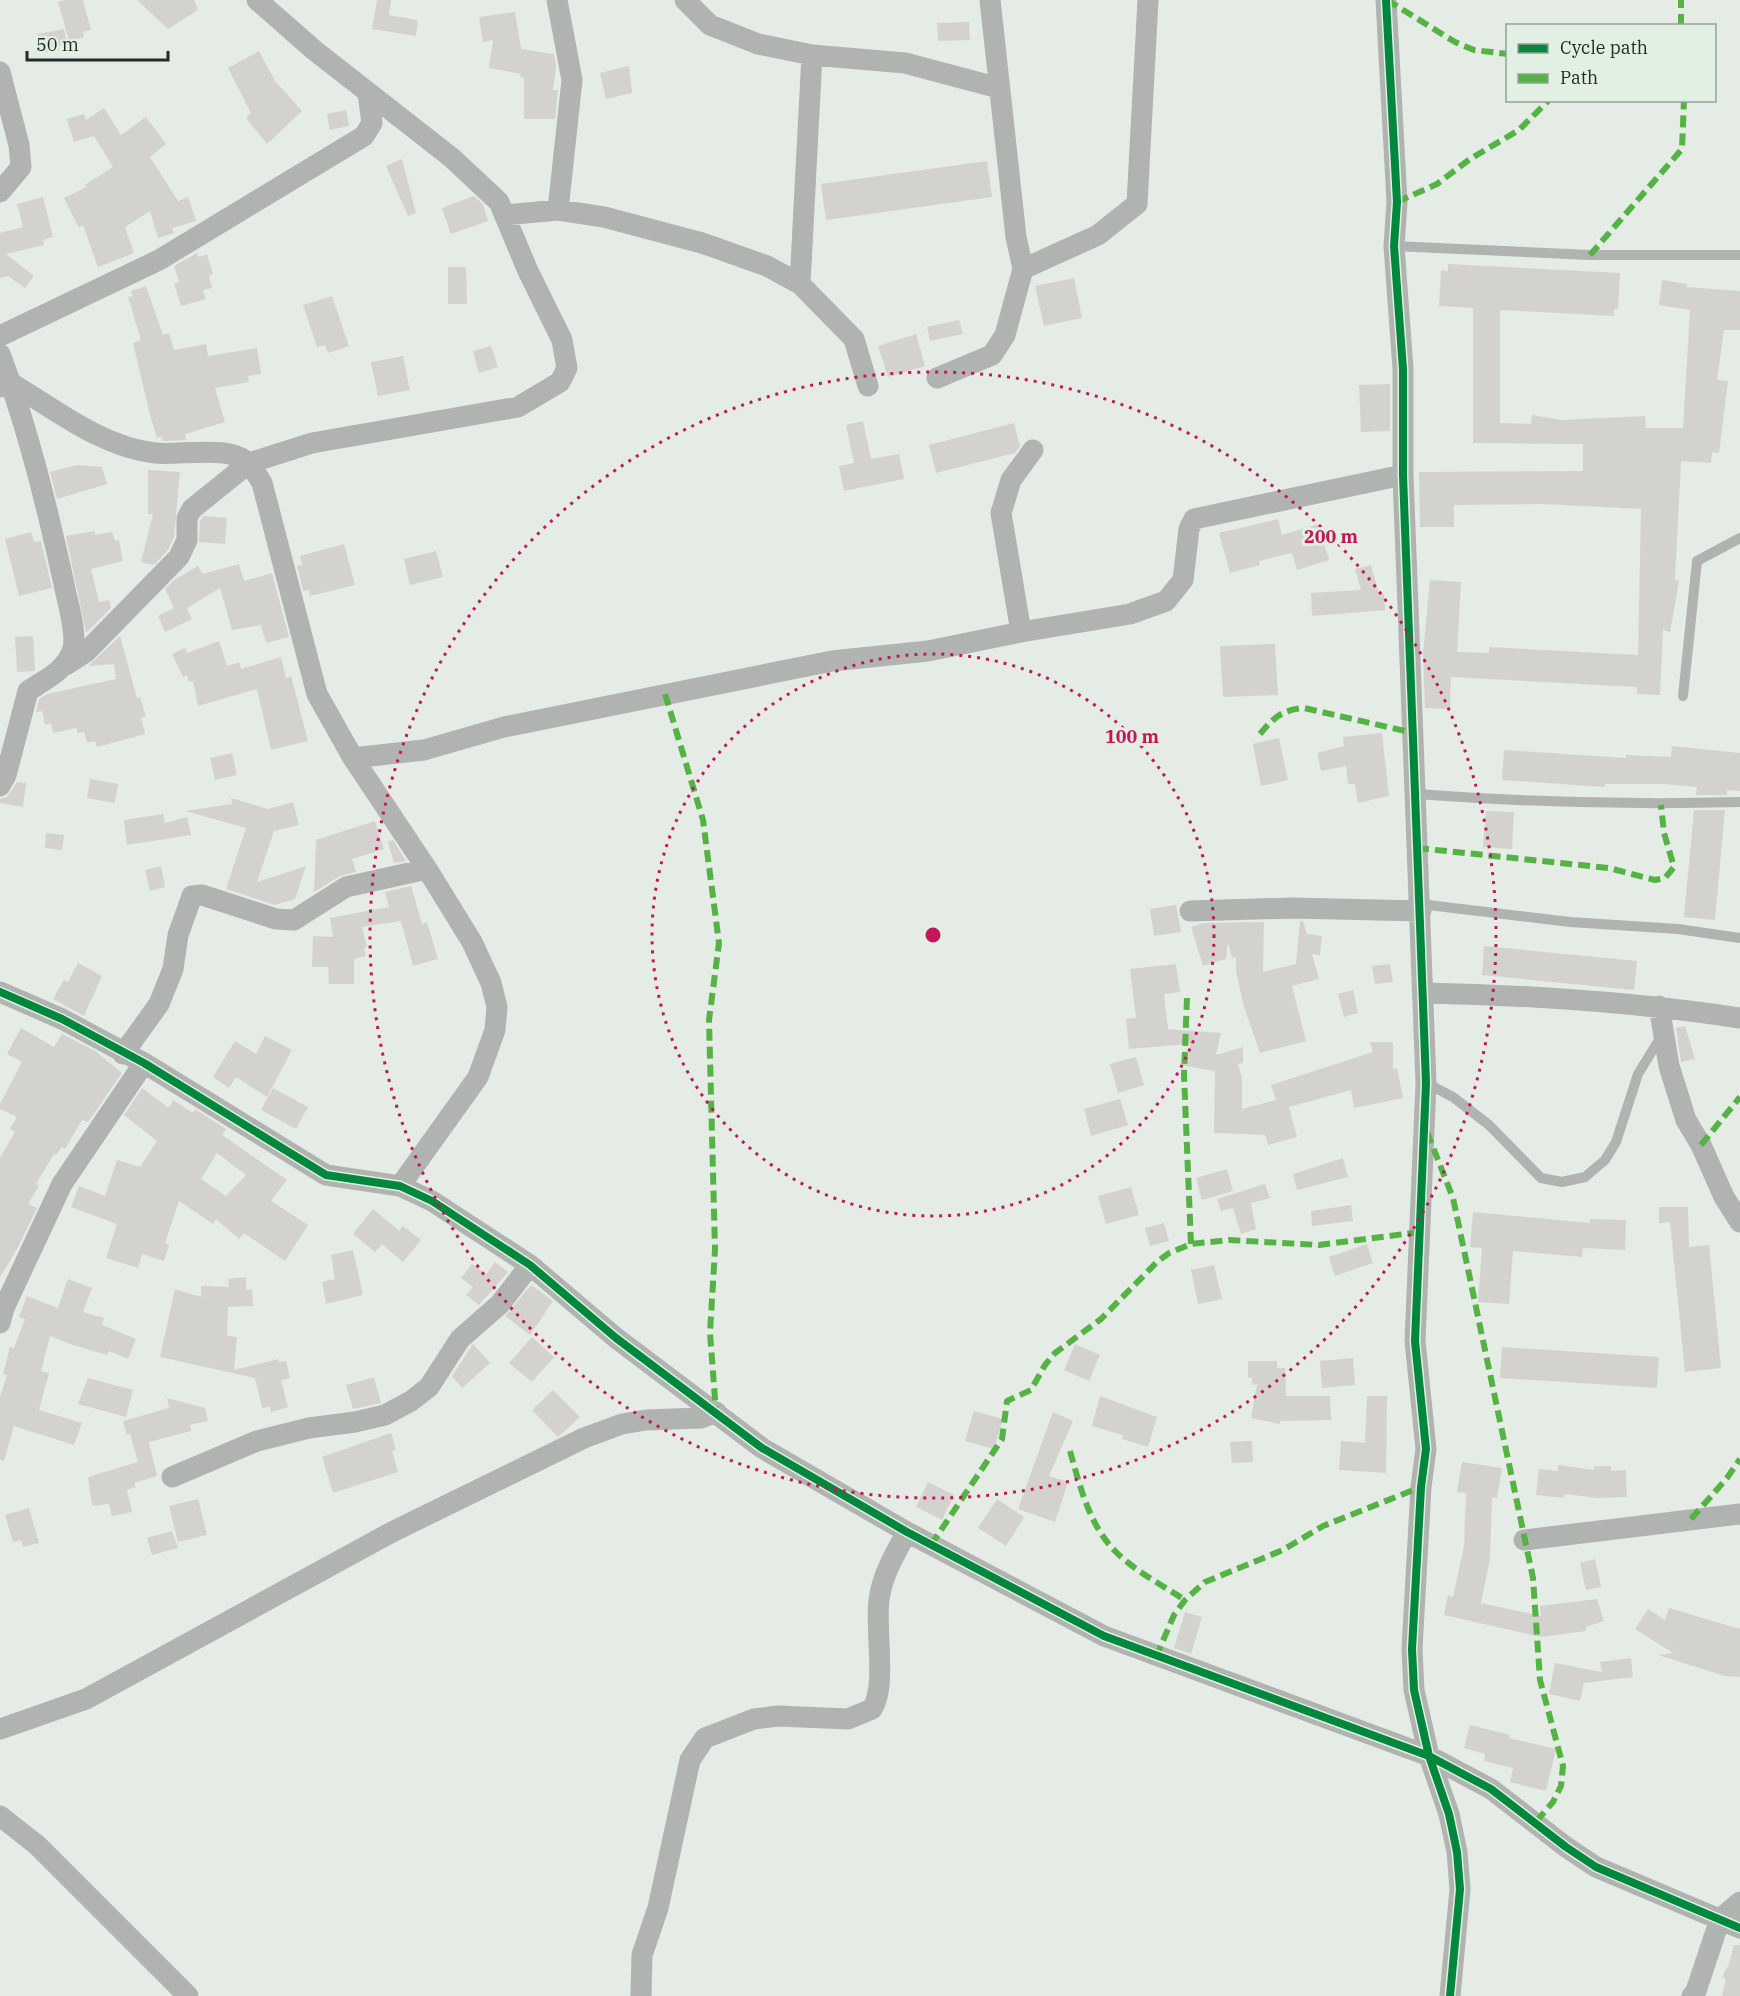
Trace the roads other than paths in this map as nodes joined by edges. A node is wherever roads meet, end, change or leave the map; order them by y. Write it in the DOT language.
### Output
graph roads {
  1 [pos="257,0"];
  2 [pos="556,0"];
  3 [pos="685,0"];
  4 [pos="990,0"];
  5 [pos="1148,0"];
  6 [pos="1386,0"];
  7 [pos="812,55"];
  8 [pos="0,72"];
  9 [pos="999,88"];
  10 [pos="368,93"];
  11 [pos="4,100"];
  12 [pos="0,192"];
  13 [pos="558,210"];
  14 [pos="506,215"];
  15 [pos="1394,246"];
  16 [pos="1740,255"];
  17 [pos="1023,268"];
  18 [pos="800,284"];
  19 [pos="0,336"];
  20 [pos="0,354"];
  21 [pos="937,378"];
  22 [pos="5,385"];
  23 [pos="868,386"];
  24 [pos="1033,450"];
  25 [pos="249,463"];
  26 [pos="1403,475"];
  27 [pos="1740,538"];
  28 [pos="1022,632"];
  29 [pos="66,665"];
  30 [pos="1683,696"];
  31 [pos="352,758"];
  32 [pos="0,786"];
  33 [pos="1416,794"];
  34 [pos="1740,802"];
  35 [pos="428,869"];
  36 [pos="1420,908"];
  37 [pos="1190,911"];
  38 [pos="1740,938"];
  39 [pos="0,992"];
  40 [pos="1424,993"];
  41 [pos="1659,1006"];
  42 [pos="1740,1018"];
  43 [pos="1663,1034"];
  44 [pos="123,1054"];
  45 [pos="144,1063"];
  46 [pos="1426,1083"];
  47 [pos="400,1186"];
  48 [pos="1740,1222"];
  49 [pos="530,1265"];
  50 [pos="0,1323"];
  51 [pos="716,1412"];
  52 [pos="172,1477"];
  53 [pos="1740,1514"];
  54 [pos="907,1532"];
  55 [pos="1524,1540"];
  56 [pos="0,1730"];
  57 [pos="1429,1756"];
  58 [pos="0,1816"];
  59 [pos="1740,1902"];
  60 [pos="1720,1919"];
  61 [pos="1740,1928"];
  62 [pos="188,1996"];
  63 [pos="641,1996"];
  64 [pos="1450,1996"];
  65 [pos="1692,1996"];
  1 -- 10 [label="street"];
  2 -- 13 [label="street"];
  3 -- 7 [label="street"];
  4 -- 9 [label="street"];
  5 -- 17 [label="street"];
  6 -- 15 [label="street"];
  7 -- 9 [label="street"];
  7 -- 18 [label="street"];
  8 -- 11 [label="street"];
  9 -- 17 [label="street"];
  10 -- 14 [label="street"];
  10 -- 19 [label="street"];
  11 -- 12 [label="street"];
  13 -- 14 [label="street"];
  13 -- 18 [label="street"];
  14 -- 25 [label="street"];
  15 -- 16 [label="lane"];
  15 -- 26 [label="street"];
  17 -- 21 [label="street"];
  18 -- 23 [label="street"];
  20 -- 22 [label="street"];
  22 -- 25 [label="street"];
  22 -- 29 [label="street"];
  24 -- 28 [label="street"];
  25 -- 29 [label="street"];
  25 -- 31 [label="street"];
  26 -- 28 [label="street"];
  26 -- 33 [label="street"];
  27 -- 30 [label="lane"];
  28 -- 31 [label="street"];
  29 -- 32 [label="street"];
  31 -- 35 [label="street"];
  33 -- 34 [label="lane"];
  33 -- 36 [label="street"];
  35 -- 44 [label="street"];
  35 -- 47 [label="street"];
  36 -- 37 [label="street"];
  36 -- 38 [label="lane"];
  36 -- 40 [label="street"];
  39 -- 44 [label="street"];
  40 -- 41 [label="street"];
  40 -- 46 [label="street"];
  41 -- 42 [label="street"];
  41 -- 43 [label="street"];
  43 -- 46 [label="lane"];
  43 -- 48 [label="street"];
  44 -- 45 [label="street"];
  45 -- 47 [label="street"];
  45 -- 50 [label="street"];
  46 -- 57 [label="street"];
  47 -- 49 [label="street"];
  49 -- 51 [label="street"];
  49 -- 52 [label="street"];
  51 -- 54 [label="street"];
  51 -- 56 [label="street"];
  53 -- 55 [label="street"];
  54 -- 57 [label="street"];
  54 -- 63 [label="street"];
  57 -- 60 [label="street"];
  57 -- 64 [label="street"];
  58 -- 62 [label="street"];
  59 -- 60 [label="street"];
  60 -- 61 [label="street"];
  60 -- 65 [label="street"];
}
